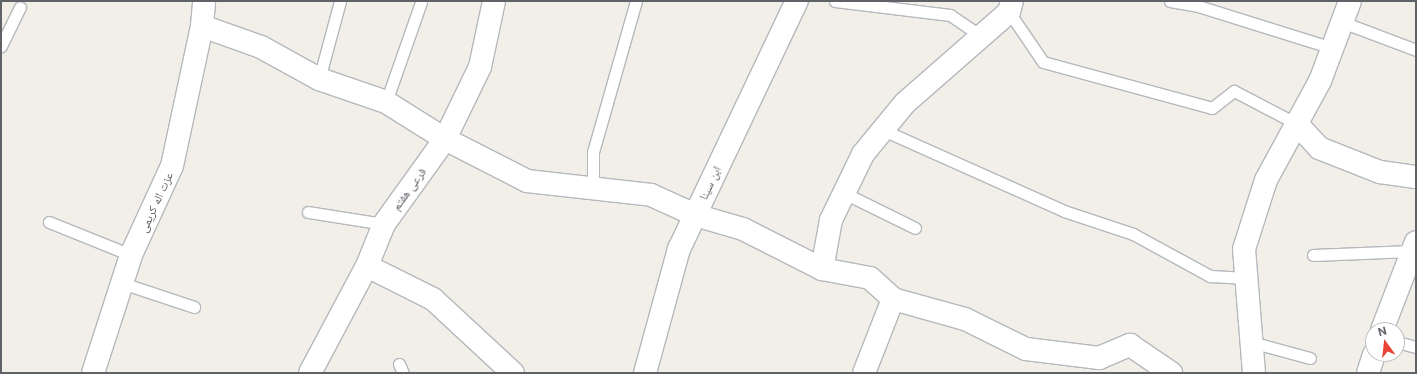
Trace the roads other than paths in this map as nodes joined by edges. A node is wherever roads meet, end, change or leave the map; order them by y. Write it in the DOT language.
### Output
graph roads {
  1 [pos="204,1"];
  2 [pos="340,1"];
  3 [pos="494,1"];
  4 [pos="636,1"];
  5 [pos="797,1"];
  6 [pos="835,1"];
  7 [pos="1170,1"];
  8 [pos="1350,1"];
  9 [pos="421,2"];
  10 [pos="20,7"];
  11 [pos="1010,7"];
  12 [pos="1342,22"];
  13 [pos="202,26"];
  14 [pos="981,36"];
  15 [pos="1,46"];
  16 [pos="1332,48"];
  17 [pos="1416,50"];
  18 [pos="319,79"];
  19 [pos="386,102"];
  20 [pos="1297,124"];
  21 [pos="883,130"];
  22 [pos="445,139"];
  23 [pos="1416,177"];
  24 [pos="593,191"];
  25 [pos="844,193"];
  26 [pos="308,212"];
  27 [pos="695,215"];
  28 [pos="49,222"];
  29 [pos="384,224"];
  30 [pos="915,228"];
  31 [pos="1414,247"];
  32 [pos="1313,255"];
  33 [pos="131,256"];
  34 [pos="367,266"];
  35 [pos="822,269"];
  36 [pos="1247,278"];
  37 [pos="122,283"];
  38 [pos="893,299"];
  39 [pos="194,307"];
  40 [pos="1385,322"];
  41 [pos="1252,342"];
  42 [pos="1405,344"];
  43 [pos="1416,347"];
  44 [pos="1310,358"];
  45 [pos="1371,362"];
  46 [pos="93,373"];
  47 [pos="310,373"];
  48 [pos="513,373"];
  49 [pos="645,373"];
  50 [pos="864,373"];
  51 [pos="1171,373"];
  52 [pos="1254,373"];
  53 [pos="1368,373"];
  1 -- 13 [label="street, عزت اله کریمی"];
  2 -- 18 [label="lane"];
  3 -- 22 [label="street, فرعی هفتم"];
  4 -- 24 [label="lane"];
  5 -- 27 [label="street, ابن سینا"];
  6 -- 14 [label="lane"];
  7 -- 16 [label="lane"];
  8 -- 12 [label="street"];
  9 -- 19 [label="lane"];
  10 -- 15 [label="lane"];
  11 -- 14 [label="street"];
  11 -- 20 [label="lane"];
  12 -- 16 [label="street"];
  12 -- 17 [label="lane"];
  13 -- 18 [label="street"];
  13 -- 33 [label="street, عزت اله کریمی"];
  14 -- 21 [label="street"];
  16 -- 20 [label="street"];
  18 -- 19 [label="street"];
  19 -- 22 [label="street"];
  20 -- 23 [label="street"];
  20 -- 36 [label="street"];
  21 -- 25 [label="street"];
  21 -- 36 [label="lane"];
  22 -- 24 [label="street"];
  22 -- 29 [label="street, فرعی هفتم"];
  24 -- 27 [label="street"];
  25 -- 30 [label="lane"];
  25 -- 35 [label="street"];
  26 -- 29 [label="lane"];
  27 -- 35 [label="street"];
  27 -- 49 [label="street, ابن سینا"];
  28 -- 33 [label="lane"];
  29 -- 34 [label="street, فرعی هفتم"];
  31 -- 32 [label="lane"];
  31 -- 40 [label="street"];
  33 -- 37 [label="street, عزت اله کریمی"];
  34 -- 47 [label="street, فرعی هفتم"];
  34 -- 48 [label="street"];
  35 -- 38 [label="street"];
  36 -- 41 [label="street"];
  37 -- 39 [label="lane"];
  37 -- 46 [label="street, عزت اله کریمی"];
  38 -- 50 [label="street"];
  38 -- 51 [label="street"];
  41 -- 44 [label="lane"];
  41 -- 52 [label="street"];
  42 -- 43 [label="lane"];
  45 -- 53 [label="street"];
}
